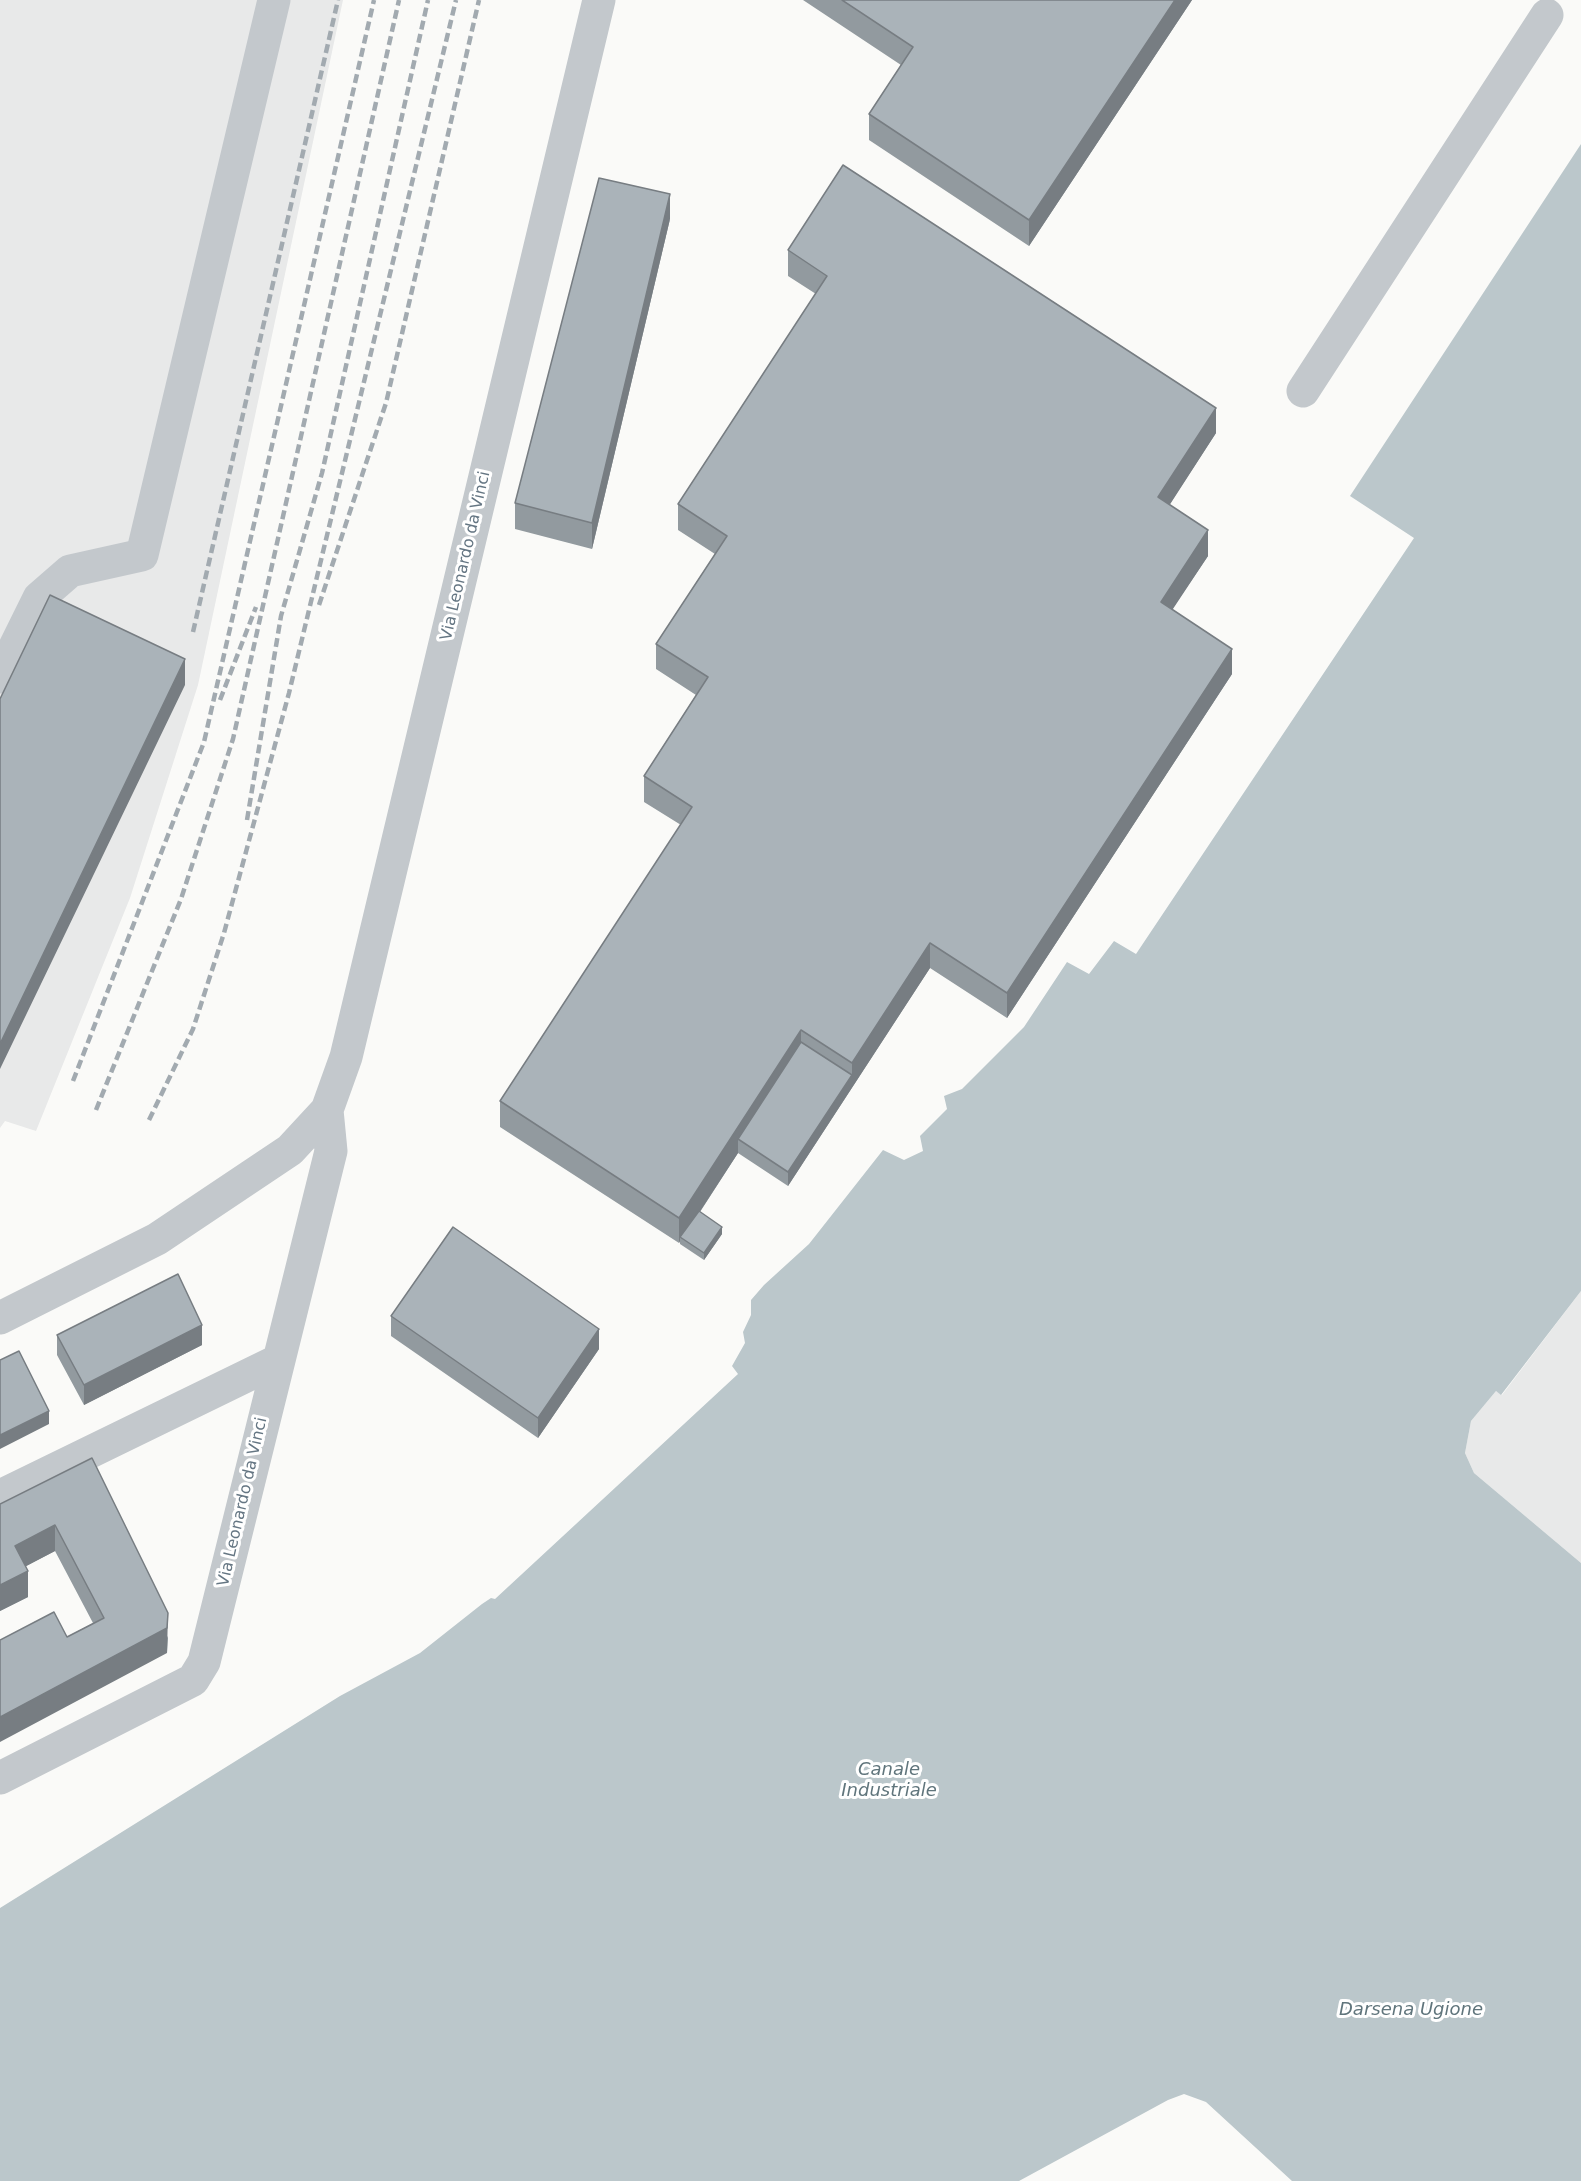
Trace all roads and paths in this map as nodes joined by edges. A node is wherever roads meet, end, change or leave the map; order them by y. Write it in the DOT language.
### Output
graph roads {
  1 [pos="274,0"];
  2 [pos="598,0"];
  3 [pos="1543,5"];
  4 [pos="1303,391"];
  5 [pos="0,677"];
  6 [pos="327,1110"];
  7 [pos="0,1318"];
  8 [pos="277,1361"];
  9 [pos="0,1496"];
  10 [pos="0,1778"];
  1 -- 5 [label="street"];
  2 -- 6 [label="street, Via Leonardo da Vinci"];
  3 -- 4 [label="street"];
  6 -- 7 [label="street, Via Leonardo da Vinci"];
  6 -- 8 [label="street, Via Leonardo da Vinci"];
  8 -- 9 [label="street"];
  8 -- 10 [label="street, Via Leonardo da Vinci"];
}
